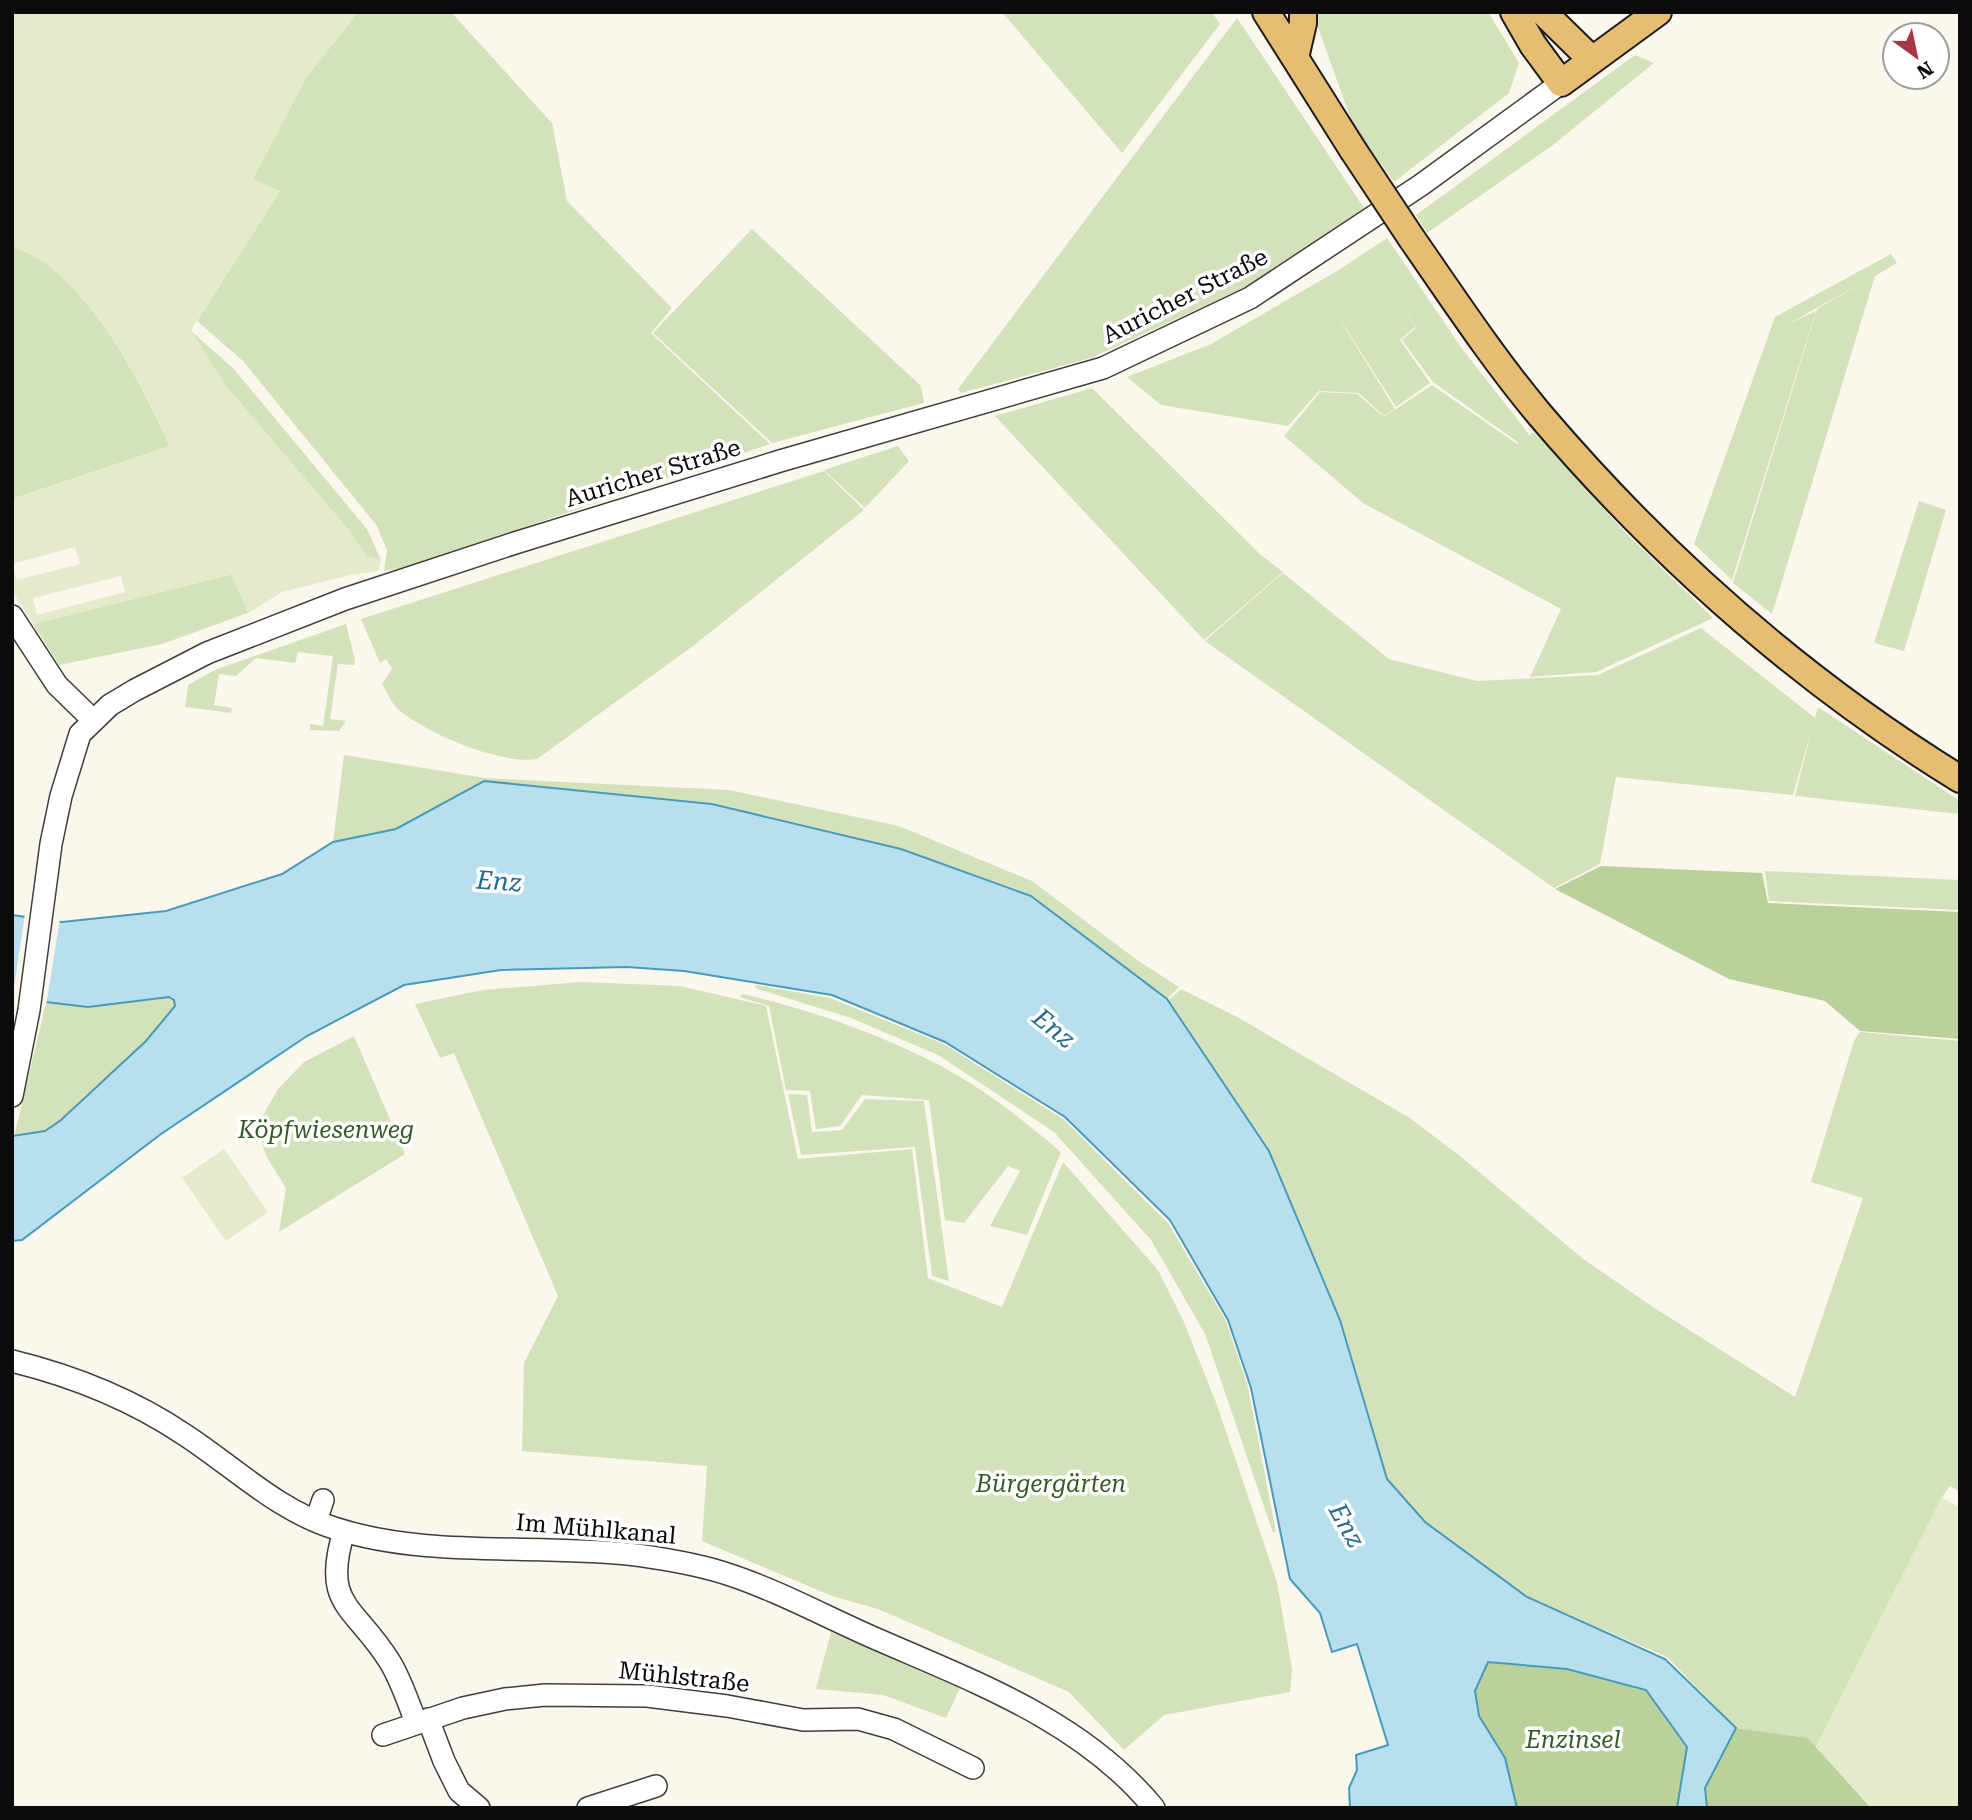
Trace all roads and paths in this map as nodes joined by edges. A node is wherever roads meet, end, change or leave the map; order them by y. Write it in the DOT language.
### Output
graph roads {
  1 [pos="1266,12"];
  2 [pos="1303,12"];
  3 [pos="1514,12"];
  4 [pos="1543,12"];
  5 [pos="1658,12"];
  6 [pos="1295,58"];
  7 [pos="1592,60"];
  8 [pos="1561,83"];
  9 [pos="12,616"];
  10 [pos="93,720"];
  11 [pos="1960,779"];
  12 [pos="12,1096"];
  13 [pos="12,1361"];
  14 [pos="323,1500"];
  15 [pos="316,1521"];
  16 [pos="344,1531"];
  17 [pos="422,1721"];
  18 [pos="383,1735"];
  19 [pos="974,1768"];
  20 [pos="656,1786"];
  21 [pos="479,1808"];
  22 [pos="588,1808"];
  23 [pos="1154,1808"];
  1 -- 6 [label="main road"];
  2 -- 6 [label="main road"];
  3 -- 8 [label="main road"];
  4 -- 7 [label="main road"];
  5 -- 7 [label="main road"];
  6 -- 11 [label="main road, bridge"];
  7 -- 8 [label="main road"];
  8 -- 10 [label="street, Auricher Straße"];
  9 -- 10 [label="street"];
  10 -- 12 [label="street, Auricher Straße"];
  13 -- 15 [label="street, Im Mühlkanal"];
  14 -- 15 [label="street"];
  15 -- 16 [label="street, Im Mühlkanal"];
  16 -- 17 [label="street"];
  16 -- 23 [label="street, Im Mühlkanal"];
  17 -- 18 [label="street, Mühlstraße"];
  17 -- 19 [label="street, Mühlstraße"];
  17 -- 21 [label="street"];
  20 -- 22 [label="street"];
}
